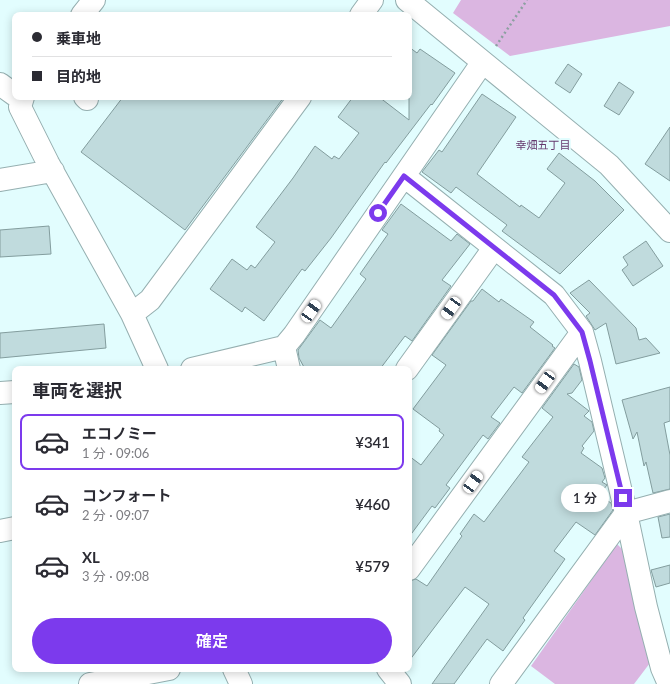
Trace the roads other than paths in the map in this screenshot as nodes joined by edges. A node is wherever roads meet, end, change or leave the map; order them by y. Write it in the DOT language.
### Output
graph roads {
  1 [pos="94,0"];
  2 [pos="372,0"];
  3 [pos="407,0"];
  4 [pos="84,12"];
  5 [pos="362,12"];
  6 [pos="482,63"];
  7 [pos="0,84"];
  8 [pos="12,92"];
  9 [pos="20,100"];
  10 [pos="298,100"];
  11 [pos="52,171"];
  12 [pos="404,176"];
  13 [pos="0,180"];
  14 [pos="670,231"];
  15 [pos="494,248"];
  16 [pos="132,314"];
  17 [pos="582,332"];
  18 [pos="284,347"];
  19 [pos="156,366"];
  20 [pos="205,366"];
  21 [pos="288,366"];
  22 [pos="409,366"];
  23 [pos="12,392"];
  24 [pos="0,393"];
  25 [pos="670,501"];
  26 [pos="626,513"];
  27 [pos="12,529"];
  28 [pos="0,531"];
  29 [pos="412,565"];
  30 [pos="153,672"];
  31 [pos="235,672"];
  32 [pos="390,672"];
  33 [pos="661,679"];
  34 [pos="90,684"];
  35 [pos="241,684"];
  36 [pos="400,684"];
  37 [pos="501,684"];
  1 -- 4 [label="street"];
  2 -- 5 [label="street"];
  3 -- 6 [label="street"];
  6 -- 12 [label="street"];
  6 -- 14 [label="street"];
  7 -- 8 [label="street"];
  9 -- 11 [label="street"];
  10 -- 16 [label="street"];
  11 -- 13 [label="street"];
  11 -- 16 [label="street"];
  12 -- 15 [label="street"];
  12 -- 18 [label="street"];
  15 -- 17 [label="street"];
  15 -- 22 [label="street"];
  16 -- 19 [label="street"];
  17 -- 26 [label="street"];
  17 -- 29 [label="street"];
  18 -- 20 [label="street"];
  18 -- 21 [label="street"];
  23 -- 24 [label="street"];
  25 -- 26 [label="street"];
  26 -- 33 [label="street"];
  26 -- 37 [label="street"];
  27 -- 28 [label="street"];
  30 -- 34 [label="street"];
  31 -- 35 [label="street"];
  32 -- 36 [label="street"];
}
